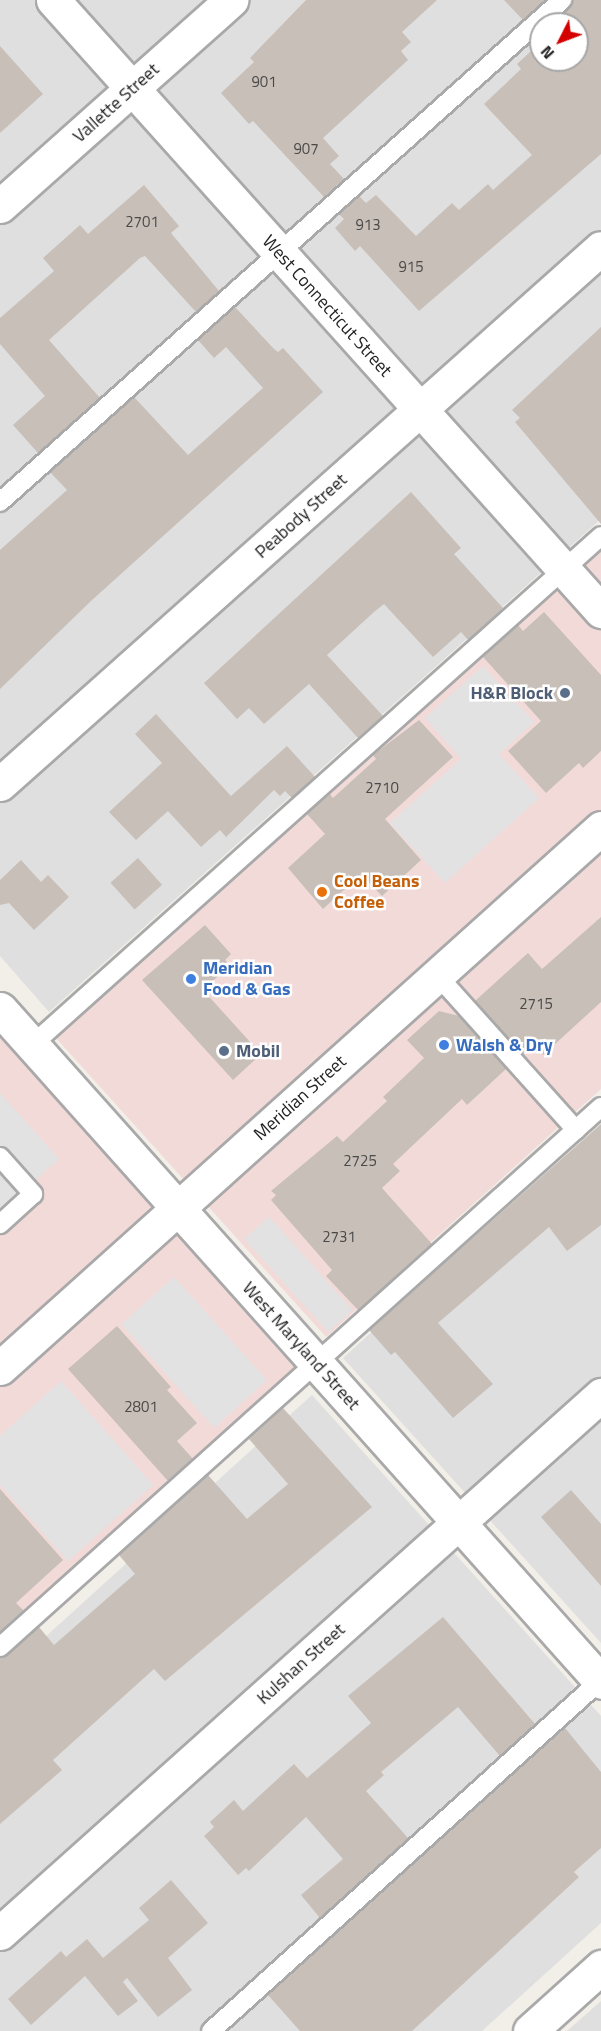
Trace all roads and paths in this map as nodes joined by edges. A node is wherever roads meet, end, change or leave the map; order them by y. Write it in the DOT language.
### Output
graph roads {
  1 [pos="53,0"];
  2 [pos="231,0"];
  3 [pos="562,0"];
  4 [pos="132,88"];
  5 [pos="0,206"];
  6 [pos="601,248"];
  7 [pos="280,254"];
  8 [pos="420,410"];
  9 [pos="0,502"];
  10 [pos="601,536"];
  11 [pos="564,569"];
  12 [pos="601,611"];
  13 [pos="0,784"];
  14 [pos="601,828"];
  15 [pos="437,975"];
  16 [pos="0,1009"];
  17 [pos="32,1045"];
  18 [pos="601,1107"];
  19 [pos="576,1130"];
  20 [pos="0,1157"];
  21 [pos="177,1208"];
  22 [pos="0,1224"];
  23 [pos="316,1363"];
  24 [pos="0,1368"];
  25 [pos="601,1395"];
  26 [pos="459,1522"];
  27 [pos="0,1647"];
  28 [pos="601,1681"];
  29 [pos="0,1934"];
  30 [pos="601,1967"];
  31 [pos="211,2031"];
  32 [pos="530,2031"];
  1 -- 4 [label="street, West Connecticut Street"];
  2 -- 4 [label="street, Vallette Street"];
  3 -- 7 [label="lane"];
  4 -- 5 [label="street, Vallette Street"];
  4 -- 7 [label="street, West Connecticut Street"];
  6 -- 8 [label="street, Peabody Street"];
  7 -- 8 [label="street, West Connecticut Street"];
  7 -- 9 [label="lane"];
  8 -- 11 [label="street, West Connecticut Street"];
  8 -- 13 [label="street, Peabody Street"];
  10 -- 11 [label="lane"];
  11 -- 12 [label="street, West Connecticut Street"];
  11 -- 17 [label="lane"];
  14 -- 15 [label="street, Meridian Street"];
  15 -- 19 [label="lane"];
  15 -- 21 [label="street, Meridian Street"];
  16 -- 17 [label="street, West Maryland Street"];
  17 -- 21 [label="street, West Maryland Street"];
  18 -- 19 [label="lane"];
  19 -- 23 [label="lane"];
  20 -- 22 [label="lane"];
  21 -- 23 [label="street, West Maryland Street"];
  21 -- 24 [label="street, Meridian Street"];
  23 -- 26 [label="street, West Maryland Street"];
  23 -- 27 [label="lane"];
  25 -- 26 [label="street, Kulshan Street"];
  26 -- 28 [label="street, West Maryland Street"];
  26 -- 29 [label="street, Kulshan Street"];
  28 -- 31 [label="lane"];
  30 -- 32 [label="street"];
}
